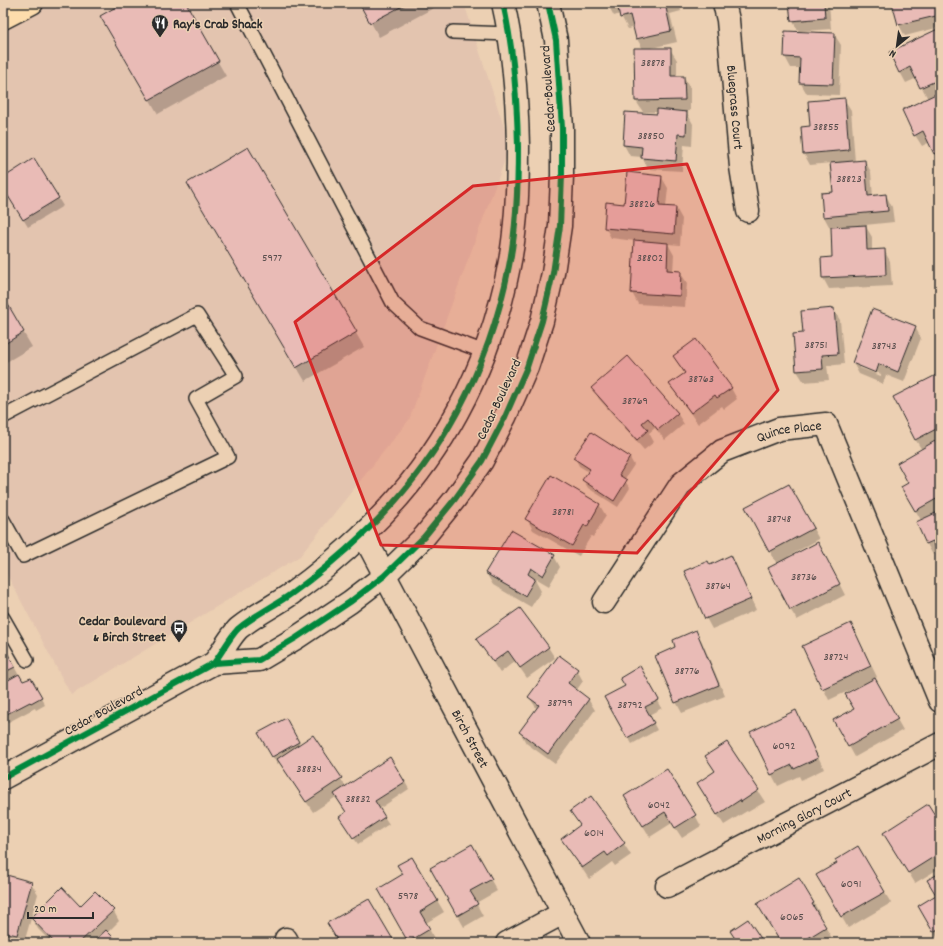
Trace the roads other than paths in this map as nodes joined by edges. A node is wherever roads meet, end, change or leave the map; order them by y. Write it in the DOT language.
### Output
graph roads {
  1 [pos="32,3"];
  2 [pos="238,3"];
  3 [pos="503,3"];
  4 [pos="548,3"];
  5 [pos="724,3"];
  6 [pos="3,18"];
  7 [pos="452,32"];
  8 [pos="509,34"];
  9 [pos="748,211"];
  10 [pos="485,352"];
  11 [pos="3,417"];
  12 [pos="3,520"];
  13 [pos="363,534"];
  14 [pos="384,576"];
  15 [pos="604,602"];
  16 [pos="3,618"];
  17 [pos="27,660"];
  18 [pos="214,663"];
  19 [pos="940,701"];
  20 [pos="940,744"];
  21 [pos="3,778"];
  22 [pos="667,886"];
  23 [pos="563,913"];
  24 [pos="507,943"];
  25 [pos="578,943"];
  1 -- 6 [label="main road"];
  2 -- 10 [label="lane"];
  3 -- 8 [label="main road, Cedar Boulevard"];
  4 -- 14 [label="main road, Cedar Boulevard"];
  5 -- 9 [label="main road, Bluegrass Court"];
  7 -- 8 [label="lane"];
  8 -- 10 [label="main road, Cedar Boulevard"];
  10 -- 13 [label="main road, Cedar Boulevard"];
  11 -- 12 [label="lane"];
  13 -- 14 [label="main road, Birch Street"];
  13 -- 18 [label="main road, Cedar Boulevard"];
  14 -- 18 [label="main road, Cedar Boulevard"];
  14 -- 23 [label="main road, Birch Street"];
  15 -- 19 [label="main road, Quince Place"];
  16 -- 17 [label="lane"];
  18 -- 21 [label="main road, Cedar Boulevard"];
  20 -- 22 [label="main road, Morning Glory Court"];
  23 -- 24 [label="main road"];
  23 -- 25 [label="main road, Birch Street"];
}
